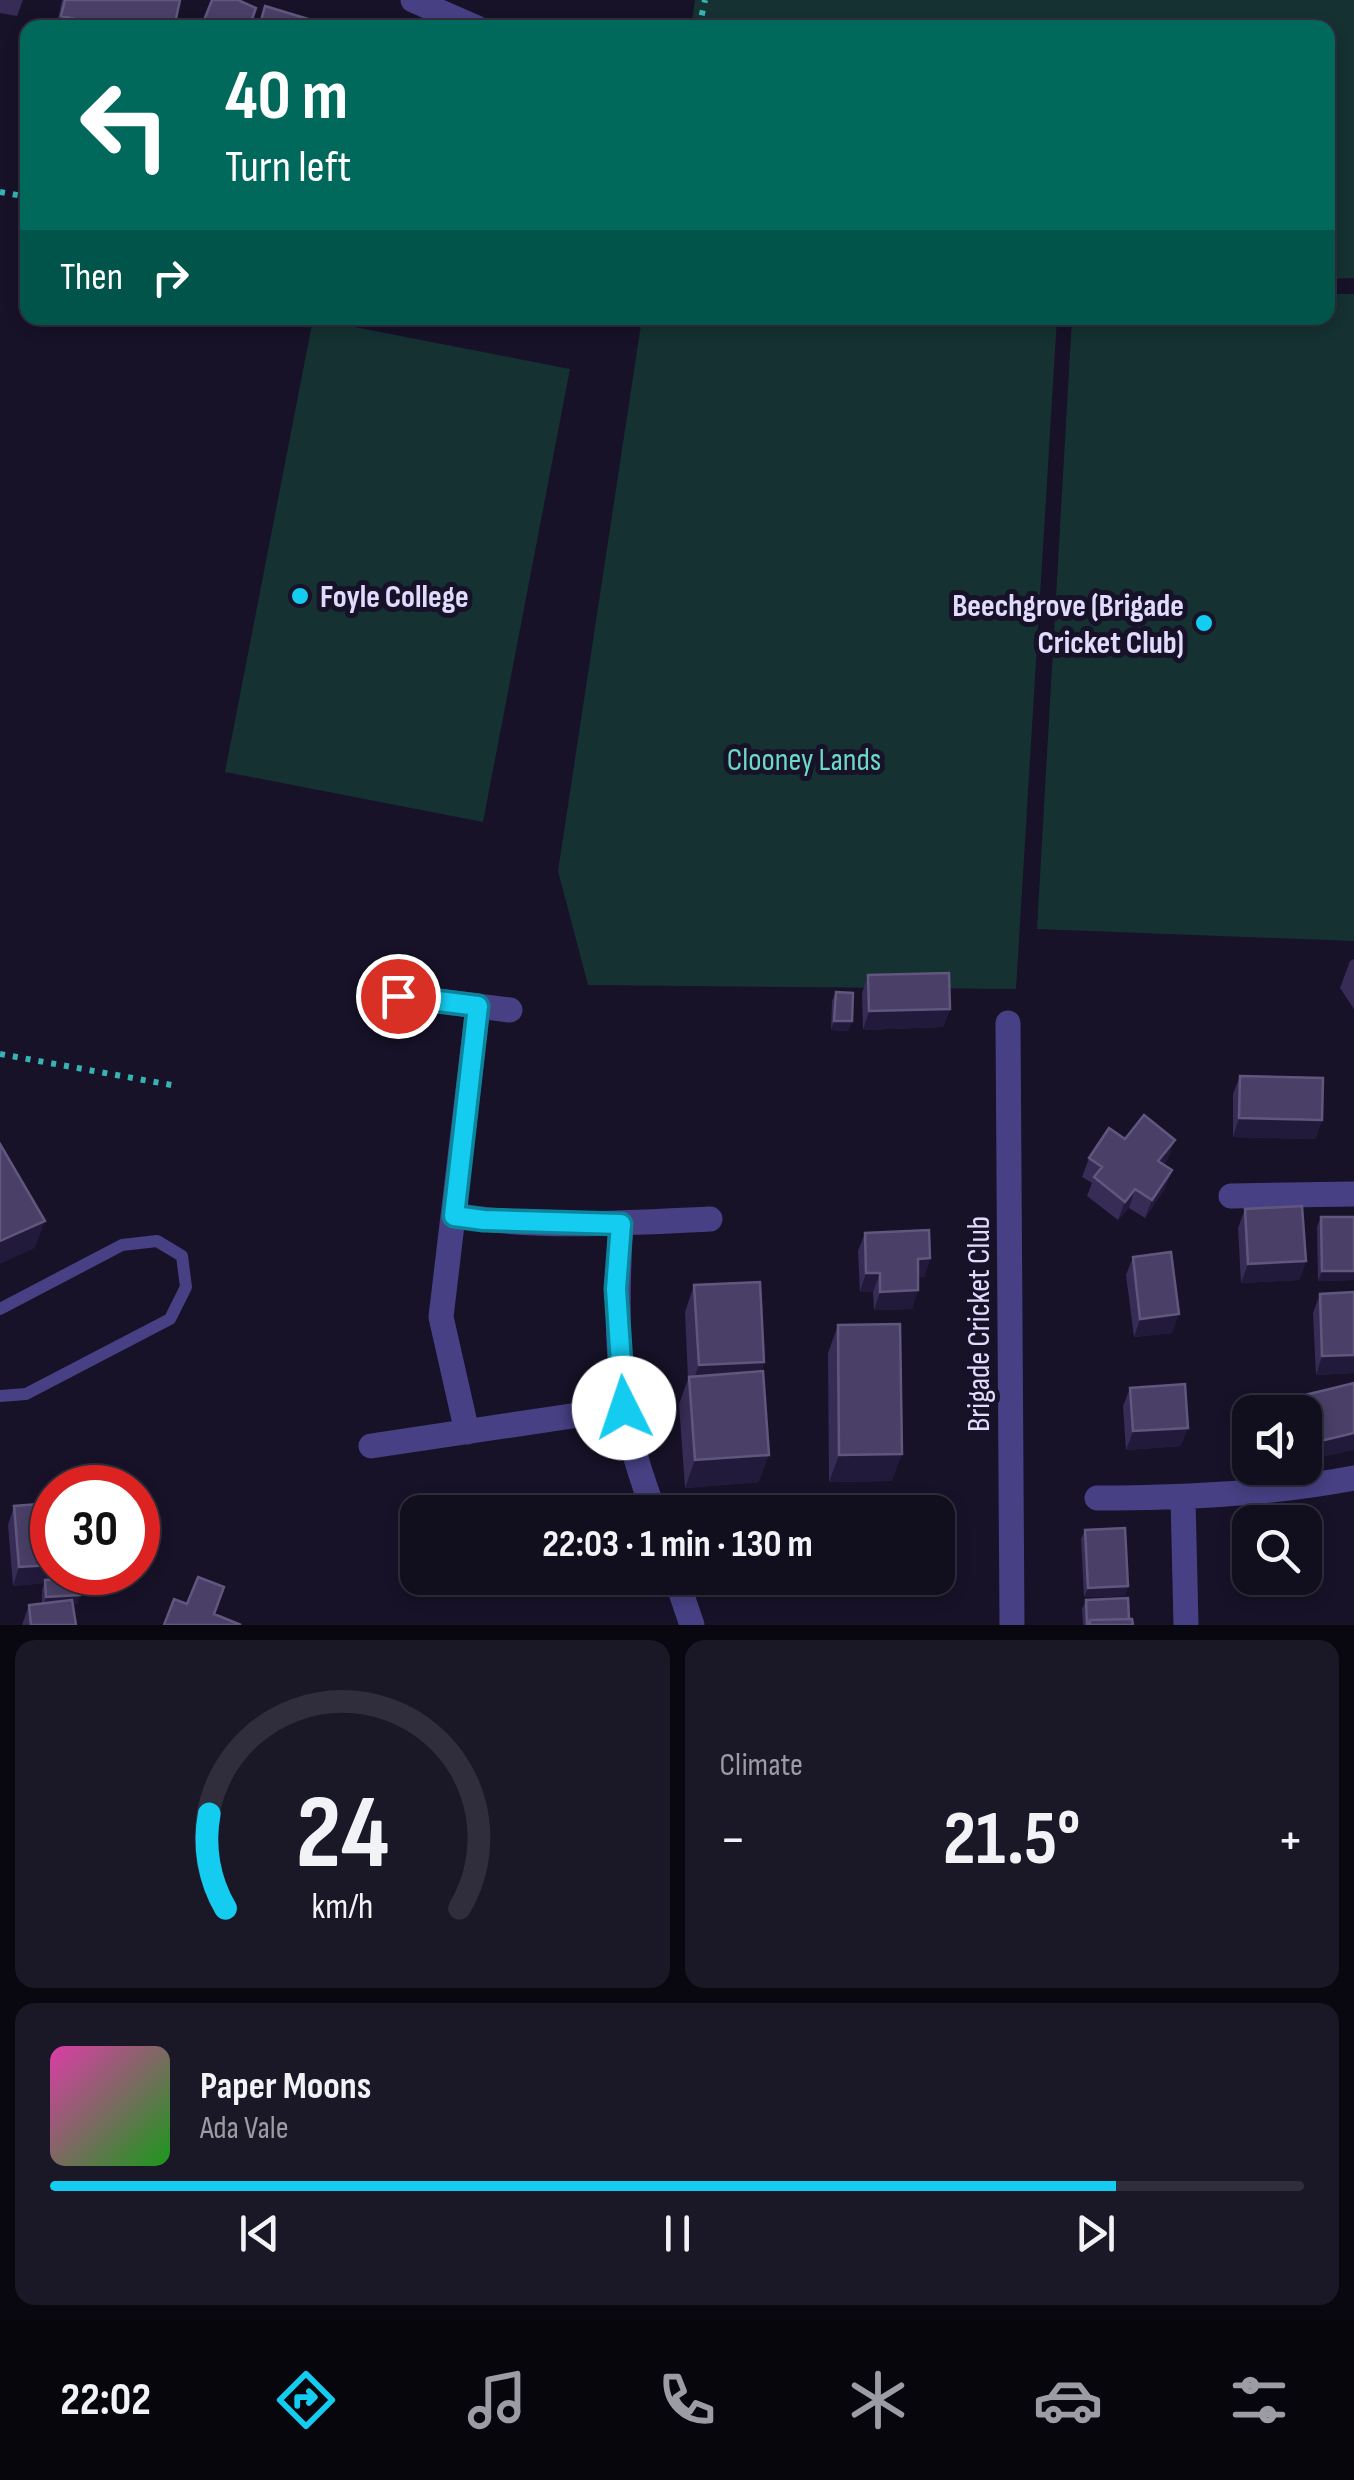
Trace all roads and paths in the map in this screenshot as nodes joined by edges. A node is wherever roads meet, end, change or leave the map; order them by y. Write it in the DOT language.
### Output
graph roads {
  1 [pos="413,0"];
  2 [pos="459,20"];
  3 [pos="398,996"];
  4 [pos="478,1006"];
  5 [pos="510,1010"];
  6 [pos="1008,1023"];
  7 [pos="0,1054"];
  8 [pos="177,1086"];
  9 [pos="1354,1194"];
  10 [pos="1231,1196"];
  11 [pos="454,1216"];
  12 [pos="710,1219"];
  13 [pos="621,1224"];
  14 [pos="0,1309"];
  15 [pos="0,1396"];
  16 [pos="624,1408"];
  17 [pos="467,1432"];
  18 [pos="372,1446"];
  19 [pos="1354,1478"];
  20 [pos="648,1495"];
  21 [pos="1097,1498"];
  22 [pos="1183,1498"];
  23 [pos="682,1595"];
  24 [pos="692,1625"];
  25 [pos="1012,1625"];
  26 [pos="1186,1625"];
  1 -- 2 [label="street"];
  3 -- 4 [label="street"];
  4 -- 5 [label="street"];
  4 -- 11 [label="street"];
  6 -- 25 [label="street, Brigade Cricket Club"];
  7 -- 8 [label="path"];
  9 -- 10 [label="street"];
  11 -- 13 [label="street"];
  11 -- 17 [label="street"];
  12 -- 13 [label="street"];
  13 -- 16 [label="street"];
  14 -- 15 [label="lane"];
  16 -- 17 [label="street"];
  16 -- 20 [label="street"];
  17 -- 18 [label="street"];
  19 -- 22 [label="street"];
  21 -- 22 [label="street"];
  22 -- 26 [label="street"];
  23 -- 24 [label="street"];
}
